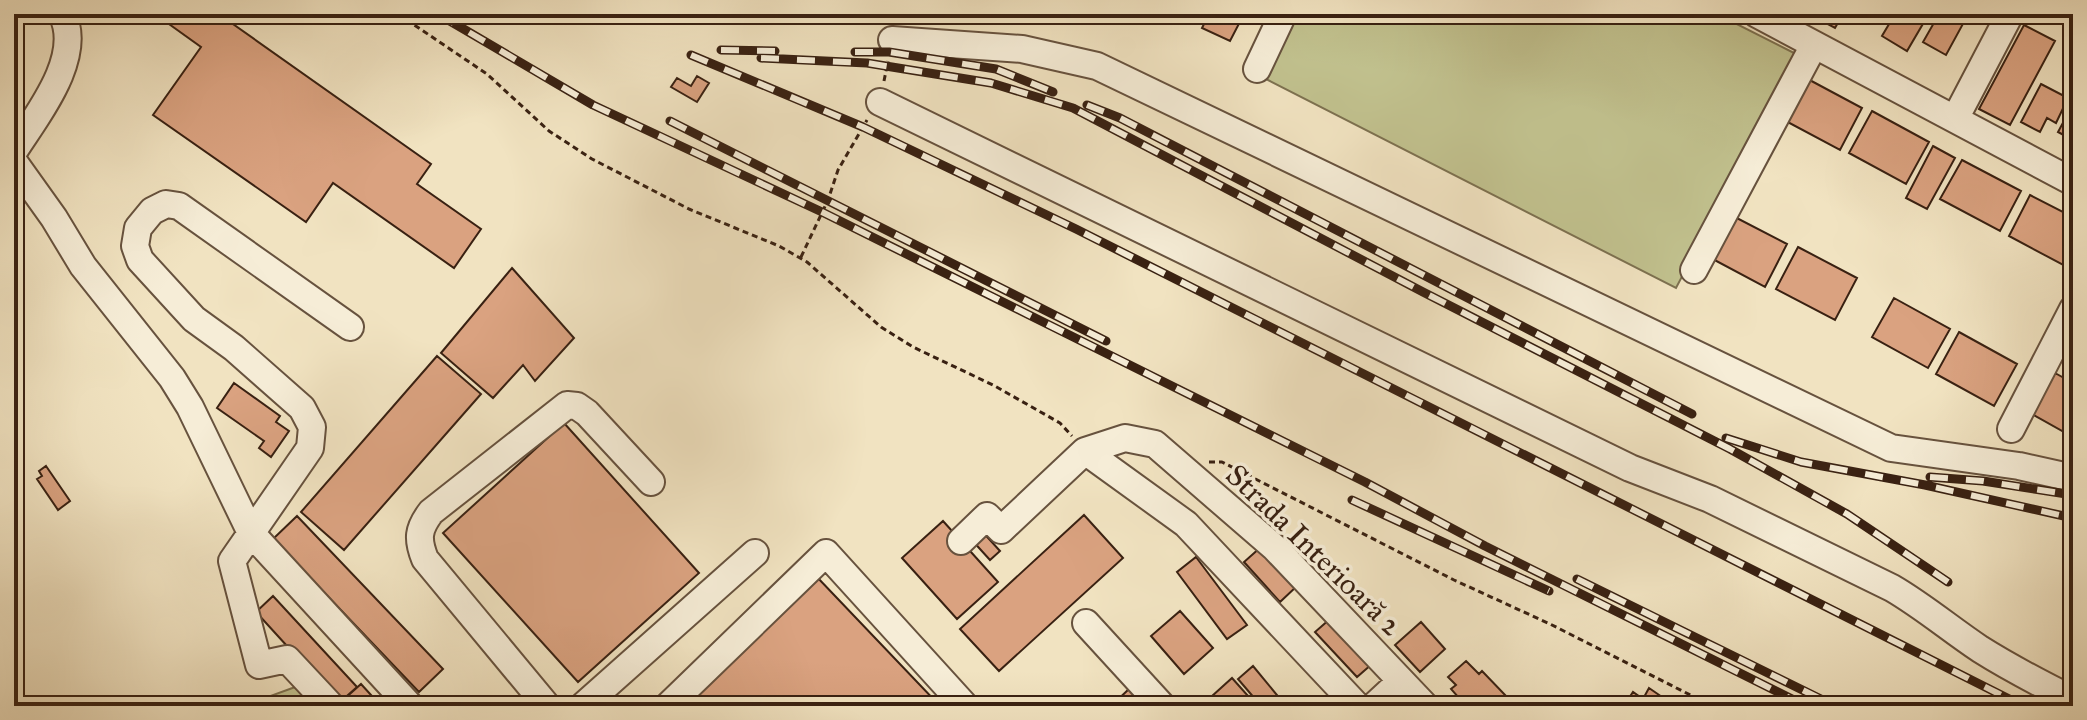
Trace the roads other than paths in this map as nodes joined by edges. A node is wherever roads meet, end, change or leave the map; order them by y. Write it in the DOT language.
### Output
graph roads {
  1 [pos="62,14"];
  2 [pos="1283,14"];
  3 [pos="1757,14"];
  4 [pos="2010,14"];
  5 [pos="892,40"];
  6 [pos="1814,45"];
  7 [pos="1257,69"];
  8 [pos="880,102"];
  9 [pos="1955,119"];
  10 [pos="14,151"];
  11 [pos="14,162"];
  12 [pos="2073,182"];
  13 [pos="1694,270"];
  14 [pos="2073,309"];
  15 [pos="350,327"];
  16 [pos="2011,429"];
  17 [pos="1085,451"];
  18 [pos="2073,478"];
  19 [pos="651,482"];
  20 [pos="251,533"];
  21 [pos="961,541"];
  22 [pos="755,553"];
  23 [pos="1086,623"];
  24 [pos="1401,681"];
  25 [pos="2073,700"];
  26 [pos="331,706"];
  27 [pos="410,706"];
  28 [pos="547,706"];
  29 [pos="583,706"];
  30 [pos="668,706"];
  31 [pos="965,706"];
  32 [pos="1162,706"];
  33 [pos="1357,706"];
  34 [pos="1374,706"];
  35 [pos="1425,706"];
  1 -- 10 [label="street"];
  2 -- 7 [label="street"];
  3 -- 6 [label="street"];
  4 -- 9 [label="street"];
  5 -- 18 [label="street"];
  6 -- 9 [label="street"];
  6 -- 13 [label="street"];
  8 -- 25 [label="street"];
  9 -- 12 [label="street"];
  11 -- 20 [label="street"];
  14 -- 16 [label="street"];
  15 -- 20 [label="street"];
  17 -- 21 [label="street"];
  17 -- 24 [label="street, Strada Interioară 2"];
  17 -- 33 [label="street"];
  19 -- 28 [label="street"];
  20 -- 26 [label="street"];
  20 -- 27 [label="street"];
  22 -- 29 [label="street"];
  23 -- 32 [label="street"];
  24 -- 34 [label="street"];
  24 -- 35 [label="street, Strada Interioară 2"];
  30 -- 31 [label="street"];
}
